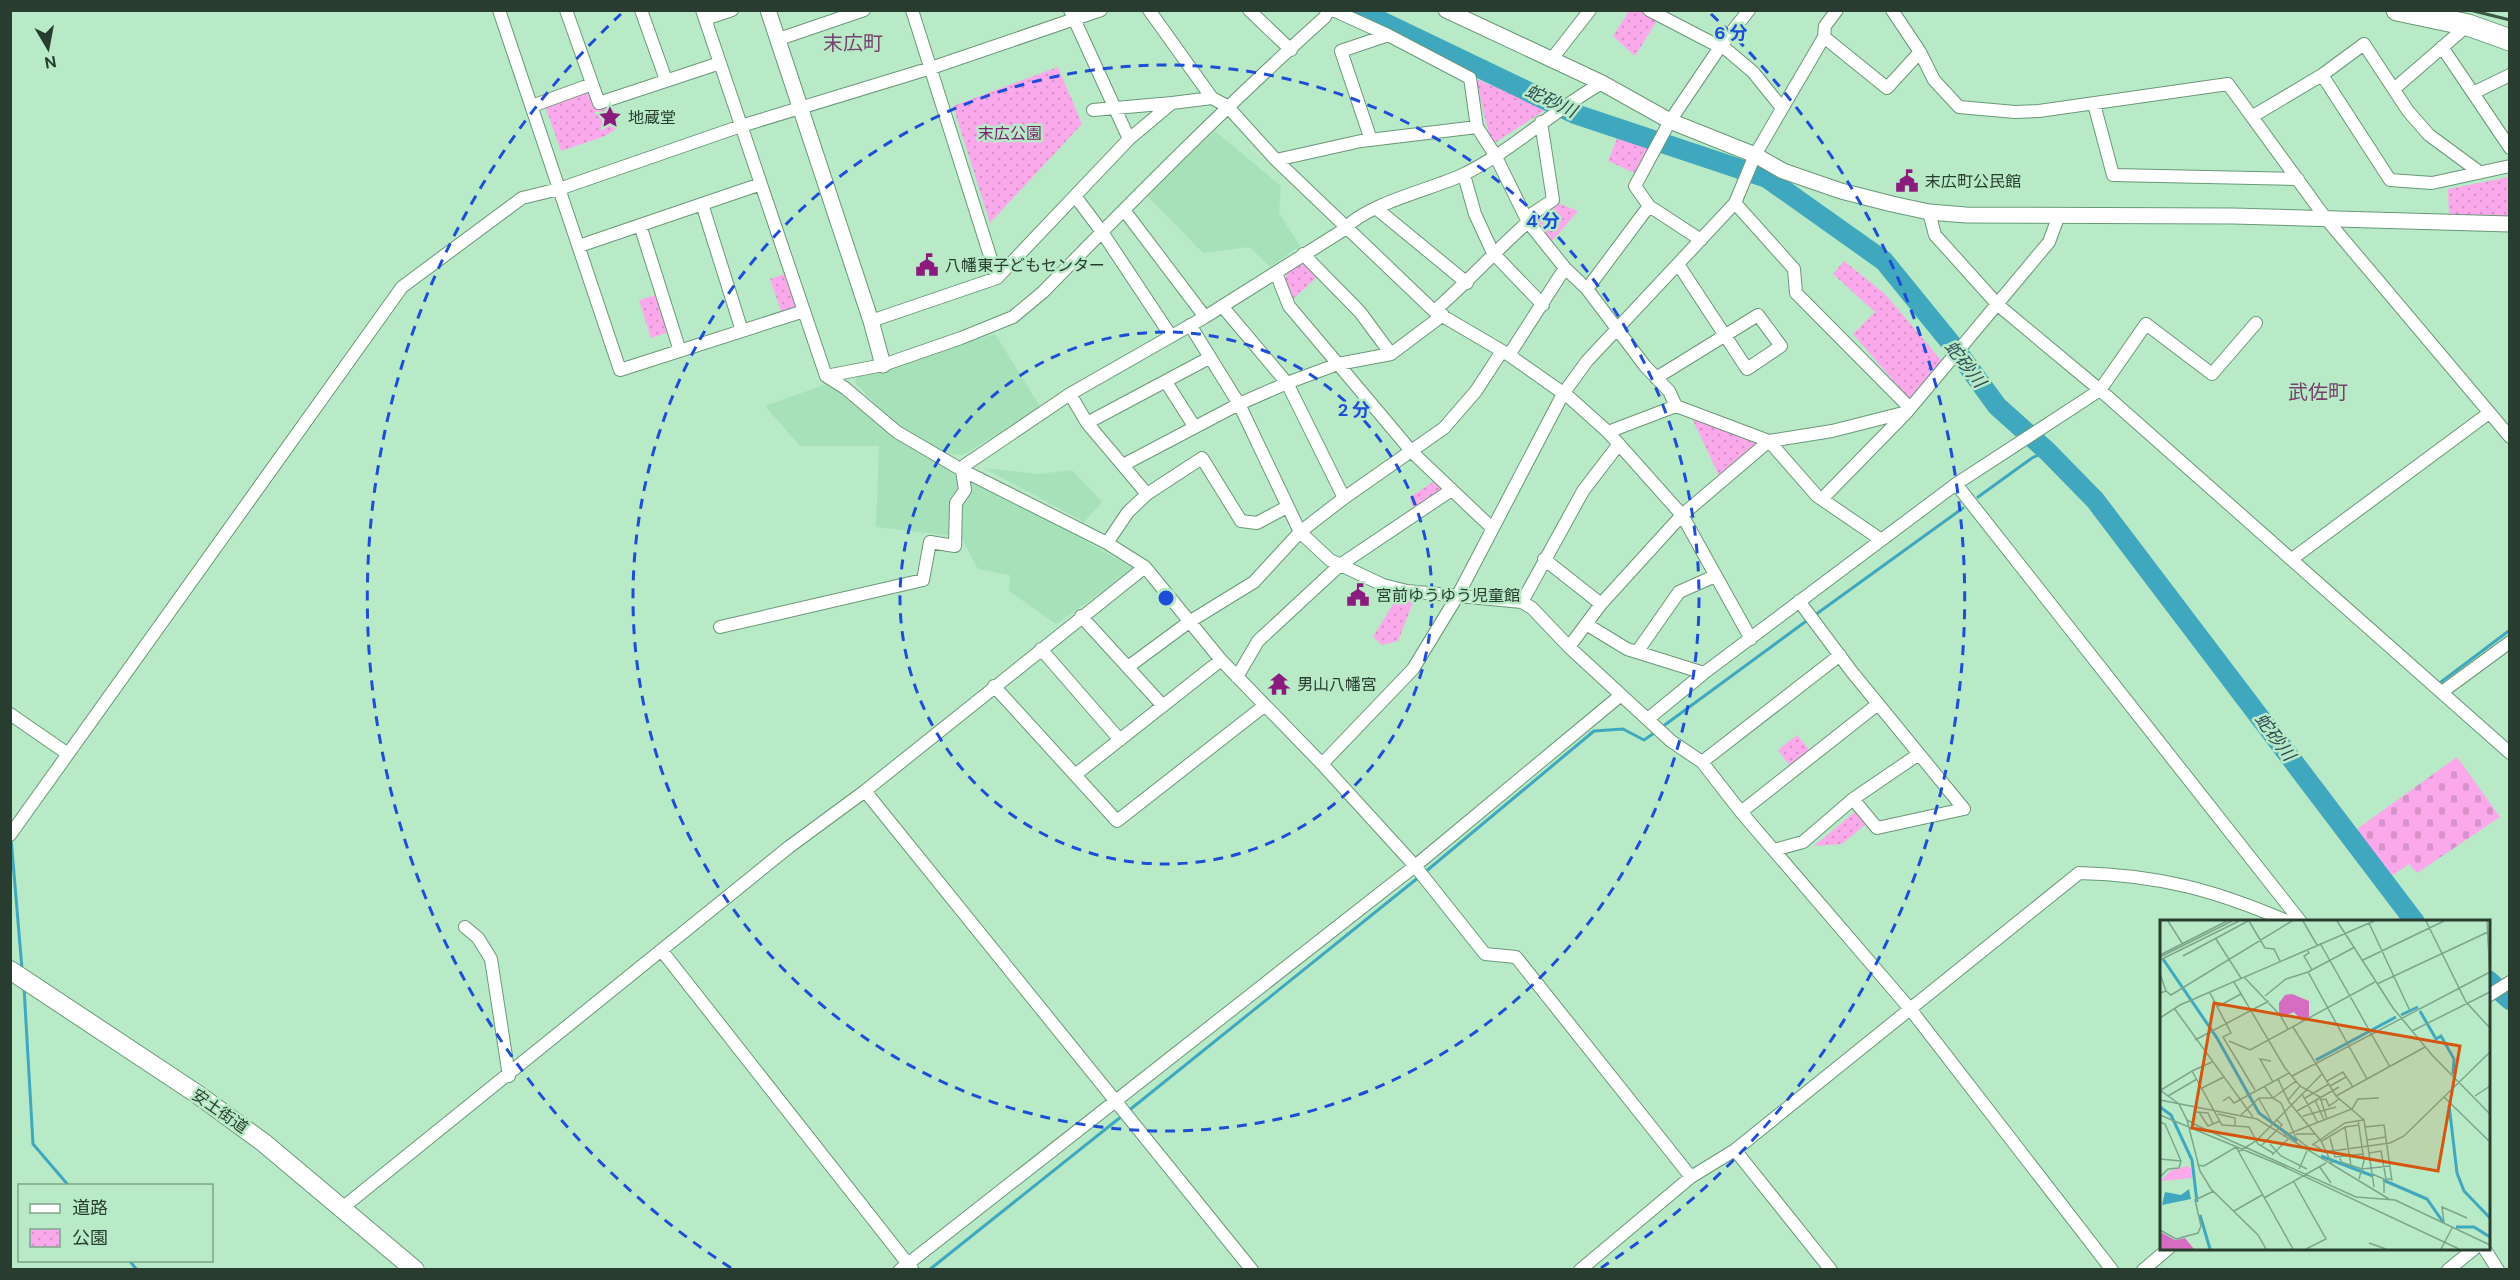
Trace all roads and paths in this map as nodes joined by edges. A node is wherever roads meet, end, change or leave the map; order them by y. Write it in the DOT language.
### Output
graph roads {
  1 [pos="500,10"];
  2 [pos="566,10"];
  3 [pos="641,10"];
  4 [pos="732,10"];
  5 [pos="768,10"];
  6 [pos="864,10"];
  7 [pos="912,10"];
  8 [pos="1101,10"];
  9 [pos="1149,10"];
  10 [pos="1249,10"];
  11 [pos="1328,10"];
  12 [pos="1333,10"];
  13 [pos="1446,10"];
  14 [pos="1590,10"];
  15 [pos="1649,10"];
  16 [pos="1749,10"];
  17 [pos="1837,10"];
  18 [pos="1892,10"];
  19 [pos="2397,10"];
  20 [pos="1466,14"];
  21 [pos="704,15"];
  22 [pos="1071,15"];
  23 [pos="2468,25"];
  24 [pos="1388,35"];
  25 [pos="1824,37"];
  26 [pos="779,39"];
  27 [pos="2510,40"];
  28 [pos="1721,46"];
  29 [pos="2442,46"];
  30 [pos="1292,50"];
  31 [pos="1920,52"];
  32 [pos="1551,60"];
  33 [pos="720,63"];
  34 [pos="931,68"];
  35 [pos="2322,75"];
  36 [pos="2510,75"];
  37 [pos="666,80"];
  38 [pos="1602,83"];
  39 [pos="592,84"];
  40 [pos="2394,89"];
  41 [pos="2473,93"];
  42 [pos="1212,98"];
  43 [pos="1172,103"];
  44 [pos="2094,104"];
  45 [pos="532,106"];
  46 [pos="1227,106"];
  47 [pos="1114,107"];
  48 [pos="801,108"];
  49 [pos="1782,108"];
  50 [pos="1093,110"];
  51 [pos="2253,116"];
  52 [pos="1670,121"];
  53 [pos="1541,122"];
  54 [pos="741,126"];
  55 [pos="1477,127"];
  56 [pos="1129,139"];
  57 [pos="1371,140"];
  58 [pos="2510,147"];
  59 [pos="1495,155"];
  60 [pos="1755,155"];
  61 [pos="1276,160"];
  62 [pos="2510,166"];
  63 [pos="2478,171"];
  64 [pos="1464,175"];
  65 [pos="2298,179"];
  66 [pos="761,184"];
  67 [pos="560,189"];
  68 [pos="1075,196"];
  69 [pos="1735,203"];
  70 [pos="702,204"];
  71 [pos="1649,206"];
  72 [pos="1377,209"];
  73 [pos="1124,210"];
  74 [pos="1929,212"];
  75 [pos="2059,215"];
  76 [pos="1527,220"];
  77 [pos="2327,220"];
  78 [pos="2510,224"];
  79 [pos="640,225"];
  80 [pos="1345,229"];
  81 [pos="1102,232"];
  82 [pos="1701,240"];
  83 [pos="579,246"];
  84 [pos="1493,253"];
  85 [pos="1303,254"];
  86 [pos="1678,264"];
  87 [pos="1565,268"];
  88 [pos="1276,273"];
  89 [pos="997,279"];
  90 [pos="1467,284"];
  91 [pos="1587,289"];
  92 [pos="1543,305"];
  93 [pos="1998,305"];
  94 [pos="1222,306"];
  95 [pos="804,311"];
  96 [pos="1438,313"];
  97 [pos="1205,317"];
  98 [pos="871,321"];
  99 [pos="2256,323"];
  100 [pos="1190,325"];
  101 [pos="1617,328"];
  102 [pos="742,331"];
  103 [pos="1171,336"];
  104 [pos="1725,336"];
  105 [pos="680,351"];
  106 [pos="1506,353"];
  107 [pos="1391,354"];
  108 [pos="1209,358"];
  109 [pos="1338,364"];
  110 [pos="883,365"];
  111 [pos="826,376"];
  112 [pos="1656,378"];
  113 [pos="1166,382"];
  114 [pos="1287,383"];
  115 [pos="2100,390"];
  116 [pos="1563,393"];
  117 [pos="1070,394"];
  118 [pos="1239,404"];
  119 [pos="1676,406"];
  120 [pos="1908,410"];
  121 [pos="2489,413"];
  122 [pos="1087,423"];
  123 [pos="1194,426"];
  124 [pos="1608,432"];
  125 [pos="2510,437"];
  126 [pos="1769,441"];
  127 [pos="1618,444"];
  128 [pos="1412,452"];
  129 [pos="1124,465"];
  130 [pos="962,470"];
  131 [pos="1956,484"];
  132 [pos="1450,491"];
  133 [pos="1147,494"];
  134 [pos="1344,498"];
  135 [pos="1822,499"];
  136 [pos="1287,507"];
  137 [pos="1682,515"];
  138 [pos="1492,528"];
  139 [pos="1300,532"];
  140 [pos="1880,539"];
  141 [pos="1107,543"];
  142 [pos="1544,559"];
  143 [pos="2292,559"];
  144 [pos="1340,565"];
  145 [pos="1145,567"];
  146 [pos="1715,576"];
  147 [pos="1458,596"];
  148 [pos="1799,601"];
  149 [pos="1522,602"];
  150 [pos="1601,604"];
  151 [pos="1081,616"];
  152 [pos="1189,622"];
  153 [pos="1586,624"];
  154 [pos="720,627"];
  155 [pos="1751,639"];
  156 [pos="2510,642"];
  157 [pos="1569,647"];
  158 [pos="1041,648"];
  159 [pos="1637,652"];
  160 [pos="1840,655"];
  161 [pos="1221,660"];
  162 [pos="1128,667"];
  163 [pos="1704,673"];
  164 [pos="1237,677"];
  165 [pos="994,686"];
  166 [pos="2442,692"];
  167 [pos="1621,695"];
  168 [pos="1878,704"];
  169 [pos="1163,706"];
  170 [pos="1264,706"];
  171 [pos="10,714"];
  172 [pos="1649,718"];
  173 [pos="1120,740"];
  174 [pos="2510,753"];
  175 [pos="68,754"];
  176 [pos="1919,754"];
  177 [pos="1702,762"];
  178 [pos="1322,764"];
  179 [pos="1075,775"];
  180 [pos="866,791"];
  181 [pos="1853,799"];
  182 [pos="1741,812"];
  183 [pos="10,835"];
  184 [pos="1774,850"];
  185 [pos="1415,866"];
  186 [pos="2287,920"];
  187 [pos="2300,920"];
  188 [pos="465,927"];
  189 [pos="662,951"];
  190 [pos="10,970"];
  191 [pos="2510,982"];
  192 [pos="2490,994"];
  193 [pos="1911,1010"];
  194 [pos="509,1076"];
  195 [pos="1117,1102"];
  196 [pos="1735,1150"];
  197 [pos="1691,1177"];
  198 [pos="341,1209"];
  199 [pos="2167,1250"];
  200 [pos="2472,1250"];
  201 [pos="2485,1250"];
  202 [pos="907,1267"];
  203 [pos="415,1269"];
  204 [pos="1252,1269"];
  205 [pos="1580,1269"];
  206 [pos="1831,1269"];
  207 [pos="2112,1269"];
  208 [pos="2143,1269"];
  209 [pos="2448,1269"];
  210 [pos="2498,1269"];
  1 -- 45 [label="street"];
  2 -- 39 [label="street"];
  3 -- 37 [label="street"];
  4 -- 21 [label="street"];
  5 -- 26 [label="street"];
  6 -- 26 [label="street"];
  7 -- 34 [label="street"];
  8 -- 22 [label="street"];
  9 -- 42 [label="street"];
  10 -- 30 [label="street"];
  11 -- 30 [label="street"];
  12 -- 24 [label="street"];
  13 -- 20 [label="street"];
  14 -- 32 [label="street"];
  15 -- 28 [label="street"];
  16 -- 28 [label="street"];
  17 -- 25 [label="street"];
  18 -- 31 [label="street"];
  19 -- 23 [label="highway"];
  20 -- 32 [label="street"];
  21 -- 33 [label="street"];
  22 -- 34 [label="street"];
  22 -- 47 [label="street"];
  23 -- 27 [label="highway"];
  23 -- 29 [label="street"];
  24 -- 55 [label="street"];
  24 -- 57 [label="street"];
  25 -- 31 [label="street"];
  25 -- 49 [label="street"];
  26 -- 48 [label="street"];
  28 -- 49 [label="street"];
  28 -- 52 [label="street"];
  29 -- 40 [label="street"];
  29 -- 41 [label="street"];
  30 -- 46 [label="street"];
  31 -- 44 [label="street"];
  32 -- 38 [label="street"];
  33 -- 37 [label="street"];
  33 -- 54 [label="street"];
  34 -- 48 [label="street"];
  34 -- 89 [label="street"];
  35 -- 40 [label="street"];
  35 -- 51 [label="street"];
  35 -- 63 [label="street"];
  36 -- 41 [label="street"];
  37 -- 39 [label="street"];
  38 -- 52 [label="street"];
  38 -- 53 [label="street"];
  39 -- 45 [label="street"];
  40 -- 63 [label="street"];
  41 -- 58 [label="street"];
  42 -- 43 [label="street"];
  42 -- 46 [label="street"];
  43 -- 47 [label="street"];
  43 -- 56 [label="street"];
  44 -- 51 [label="street"];
  44 -- 65 [label="street"];
  45 -- 67 [label="street"];
  46 -- 61 [label="street"];
  46 -- 73 [label="street"];
  47 -- 50 [label="street"];
  47 -- 56 [label="street"];
  48 -- 54 [label="street"];
  48 -- 98 [label="street"];
  49 -- 60 [label="street"];
  51 -- 65 [label="street"];
  52 -- 60 [label="street"];
  52 -- 71 [label="street"];
  53 -- 59 [label="street"];
  53 -- 76 [label="street"];
  54 -- 66 [label="street"];
  54 -- 67 [label="street"];
  55 -- 57 [label="street"];
  55 -- 59 [label="street"];
  56 -- 68 [label="street"];
  57 -- 61 [label="street"];
  59 -- 64 [label="street"];
  59 -- 76 [label="street"];
  60 -- 69 [label="street"];
  60 -- 74 [label="street"];
  61 -- 80 [label="street"];
  62 -- 63 [label="street"];
  64 -- 72 [label="street"];
  64 -- 84 [label="street"];
  65 -- 77 [label="street"];
  66 -- 70 [label="street"];
  66 -- 95 [label="street"];
  67 -- 83 [label="street"];
  67 -- 175 [label="street"];
  68 -- 81 [label="street"];
  68 -- 89 [label="street"];
  69 -- 82 [label="street"];
  69 -- 120 [label="street"];
  70 -- 79 [label="street"];
  70 -- 102 [label="street"];
  71 -- 82 [label="street"];
  71 -- 91 [label="street"];
  72 -- 80 [label="street"];
  72 -- 90 [label="street"];
  73 -- 81 [label="street"];
  73 -- 97 [label="street"];
  74 -- 75 [label="street"];
  74 -- 93 [label="street"];
  75 -- 77 [label="street"];
  75 -- 93 [label="street"];
  76 -- 84 [label="street"];
  76 -- 87 [label="street"];
  77 -- 78 [label="street"];
  77 -- 121 [label="street"];
  79 -- 83 [label="street"];
  79 -- 105 [label="street"];
  80 -- 85 [label="street"];
  80 -- 96 [label="street"];
  81 -- 103 [label="street"];
  81 -- 110 [label="street"];
  82 -- 86 [label="street"];
  83 -- 105 [label="street"];
  84 -- 90 [label="street"];
  84 -- 92 [label="street"];
  85 -- 88 [label="street"];
  85 -- 107 [label="street"];
  86 -- 101 [label="street"];
  86 -- 104 [label="street"];
  87 -- 91 [label="street"];
  87 -- 92 [label="street"];
  88 -- 94 [label="street"];
  88 -- 109 [label="street"];
  89 -- 98 [label="street"];
  90 -- 96 [label="street"];
  91 -- 101 [label="street"];
  92 -- 106 [label="street"];
  93 -- 115 [label="street"];
  93 -- 120 [label="street"];
  94 -- 97 [label="street"];
  94 -- 114 [label="street"];
  95 -- 102 [label="street"];
  95 -- 111 [label="street"];
  96 -- 106 [label="street"];
  96 -- 107 [label="street"];
  97 -- 100 [label="street"];
  98 -- 110 [label="street"];
  99 -- 115 [label="street"];
  100 -- 103 [label="street"];
  100 -- 108 [label="street"];
  101 -- 112 [label="street"];
  101 -- 116 [label="street"];
  102 -- 105 [label="street"];
  103 -- 117 [label="street"];
  104 -- 104 [label="street"];
  104 -- 112 [label="street"];
  106 -- 116 [label="street"];
  106 -- 128 [label="street"];
  107 -- 109 [label="street"];
  108 -- 113 [label="street"];
  108 -- 118 [label="street"];
  109 -- 114 [label="street"];
  109 -- 128 [label="street"];
  110 -- 111 [label="street"];
  111 -- 130 [label="street"];
  112 -- 119 [label="street"];
  113 -- 122 [label="street"];
  113 -- 123 [label="street"];
  114 -- 118 [label="street"];
  114 -- 134 [label="street"];
  115 -- 131 [label="street"];
  115 -- 143 [label="street"];
  116 -- 124 [label="street"];
  116 -- 138 [label="street"];
  117 -- 122 [label="street"];
  117 -- 130 [label="street"];
  118 -- 123 [label="street"];
  118 -- 136 [label="street"];
  119 -- 124 [label="street"];
  119 -- 126 [label="street"];
  120 -- 126 [label="street"];
  120 -- 135 [label="street"];
  121 -- 125 [label="street"];
  121 -- 143 [label="street"];
  122 -- 129 [label="street"];
  123 -- 129 [label="street"];
  124 -- 127 [label="street"];
  126 -- 135 [label="street"];
  126 -- 137 [label="street"];
  127 -- 137 [label="street"];
  127 -- 142 [label="street"];
  128 -- 132 [label="street"];
  128 -- 134 [label="street"];
  129 -- 133 [label="street"];
  130 -- 141 [label="street"];
  130 -- 154 [label="street"];
  131 -- 140 [label="street"];
  131 -- 187 [label="street"];
  132 -- 138 [label="street"];
  132 -- 144 [label="street"];
  133 -- 136 [label="street"];
  133 -- 141 [label="street"];
  134 -- 139 [label="street"];
  135 -- 140 [label="street"];
  136 -- 139 [label="street"];
  137 -- 146 [label="street"];
  137 -- 150 [label="street"];
  138 -- 147 [label="street"];
  139 -- 144 [label="street"];
  139 -- 152 [label="street"];
  140 -- 148 [label="street"];
  141 -- 145 [label="street"];
  142 -- 149 [label="street"];
  142 -- 150 [label="street"];
  143 -- 166 [label="street"];
  144 -- 147 [label="street"];
  144 -- 164 [label="street"];
  145 -- 151 [label="street"];
  145 -- 152 [label="street"];
  146 -- 155 [label="street"];
  146 -- 159 [label="street"];
  147 -- 149 [label="street"];
  147 -- 178 [label="street"];
  148 -- 155 [label="street"];
  148 -- 160 [label="street"];
  149 -- 157 [label="street"];
  150 -- 153 [label="street"];
  151 -- 158 [label="street"];
  151 -- 162 [label="street"];
  152 -- 161 [label="street"];
  152 -- 162 [label="street"];
  153 -- 157 [label="street"];
  153 -- 159 [label="street"];
  155 -- 163 [label="street"];
  156 -- 166 [label="street"];
  157 -- 167 [label="street"];
  158 -- 165 [label="street"];
  158 -- 173 [label="street"];
  159 -- 163 [label="street"];
  160 -- 168 [label="street"];
  160 -- 177 [label="street"];
  161 -- 164 [label="street"];
  161 -- 169 [label="street"];
  162 -- 169 [label="street"];
  163 -- 172 [label="street"];
  164 -- 170 [label="street"];
  165 -- 179 [label="street"];
  165 -- 180 [label="street"];
  166 -- 174 [label="street"];
  167 -- 172 [label="street"];
  167 -- 185 [label="street"];
  168 -- 176 [label="street"];
  168 -- 182 [label="street"];
  169 -- 173 [label="street"];
  170 -- 178 [label="street"];
  170 -- 179 [label="street"];
  171 -- 175 [label="street"];
  172 -- 177 [label="street"];
  173 -- 179 [label="street"];
  175 -- 183 [label="street"];
  176 -- 181 [label="street"];
  176 -- 181 [label="street"];
  177 -- 182 [label="street"];
  178 -- 185 [label="street"];
  180 -- 189 [label="street"];
  180 -- 195 [label="street"];
  181 -- 184 [label="street"];
  182 -- 184 [label="street"];
  184 -- 193 [label="street"];
  185 -- 195 [label="street"];
  185 -- 197 [label="street"];
  186 -- 193 [label="street"];
  188 -- 194 [label="street"];
  189 -- 194 [label="street"];
  189 -- 202 [label="street"];
  190 -- 198 [label="main road, 安土街道"];
  191 -- 192 [label="street"];
  193 -- 196 [label="street"];
  193 -- 207 [label="street"];
  194 -- 198 [label="street"];
  195 -- 202 [label="street"];
  195 -- 204 [label="street"];
  196 -- 197 [label="street"];
  196 -- 206 [label="street"];
  197 -- 205 [label="street"];
  198 -- 203 [label="main road, 安土街道"];
  199 -- 208 [label="street"];
  200 -- 209 [label="street"];
  201 -- 210 [label="street"];
}
